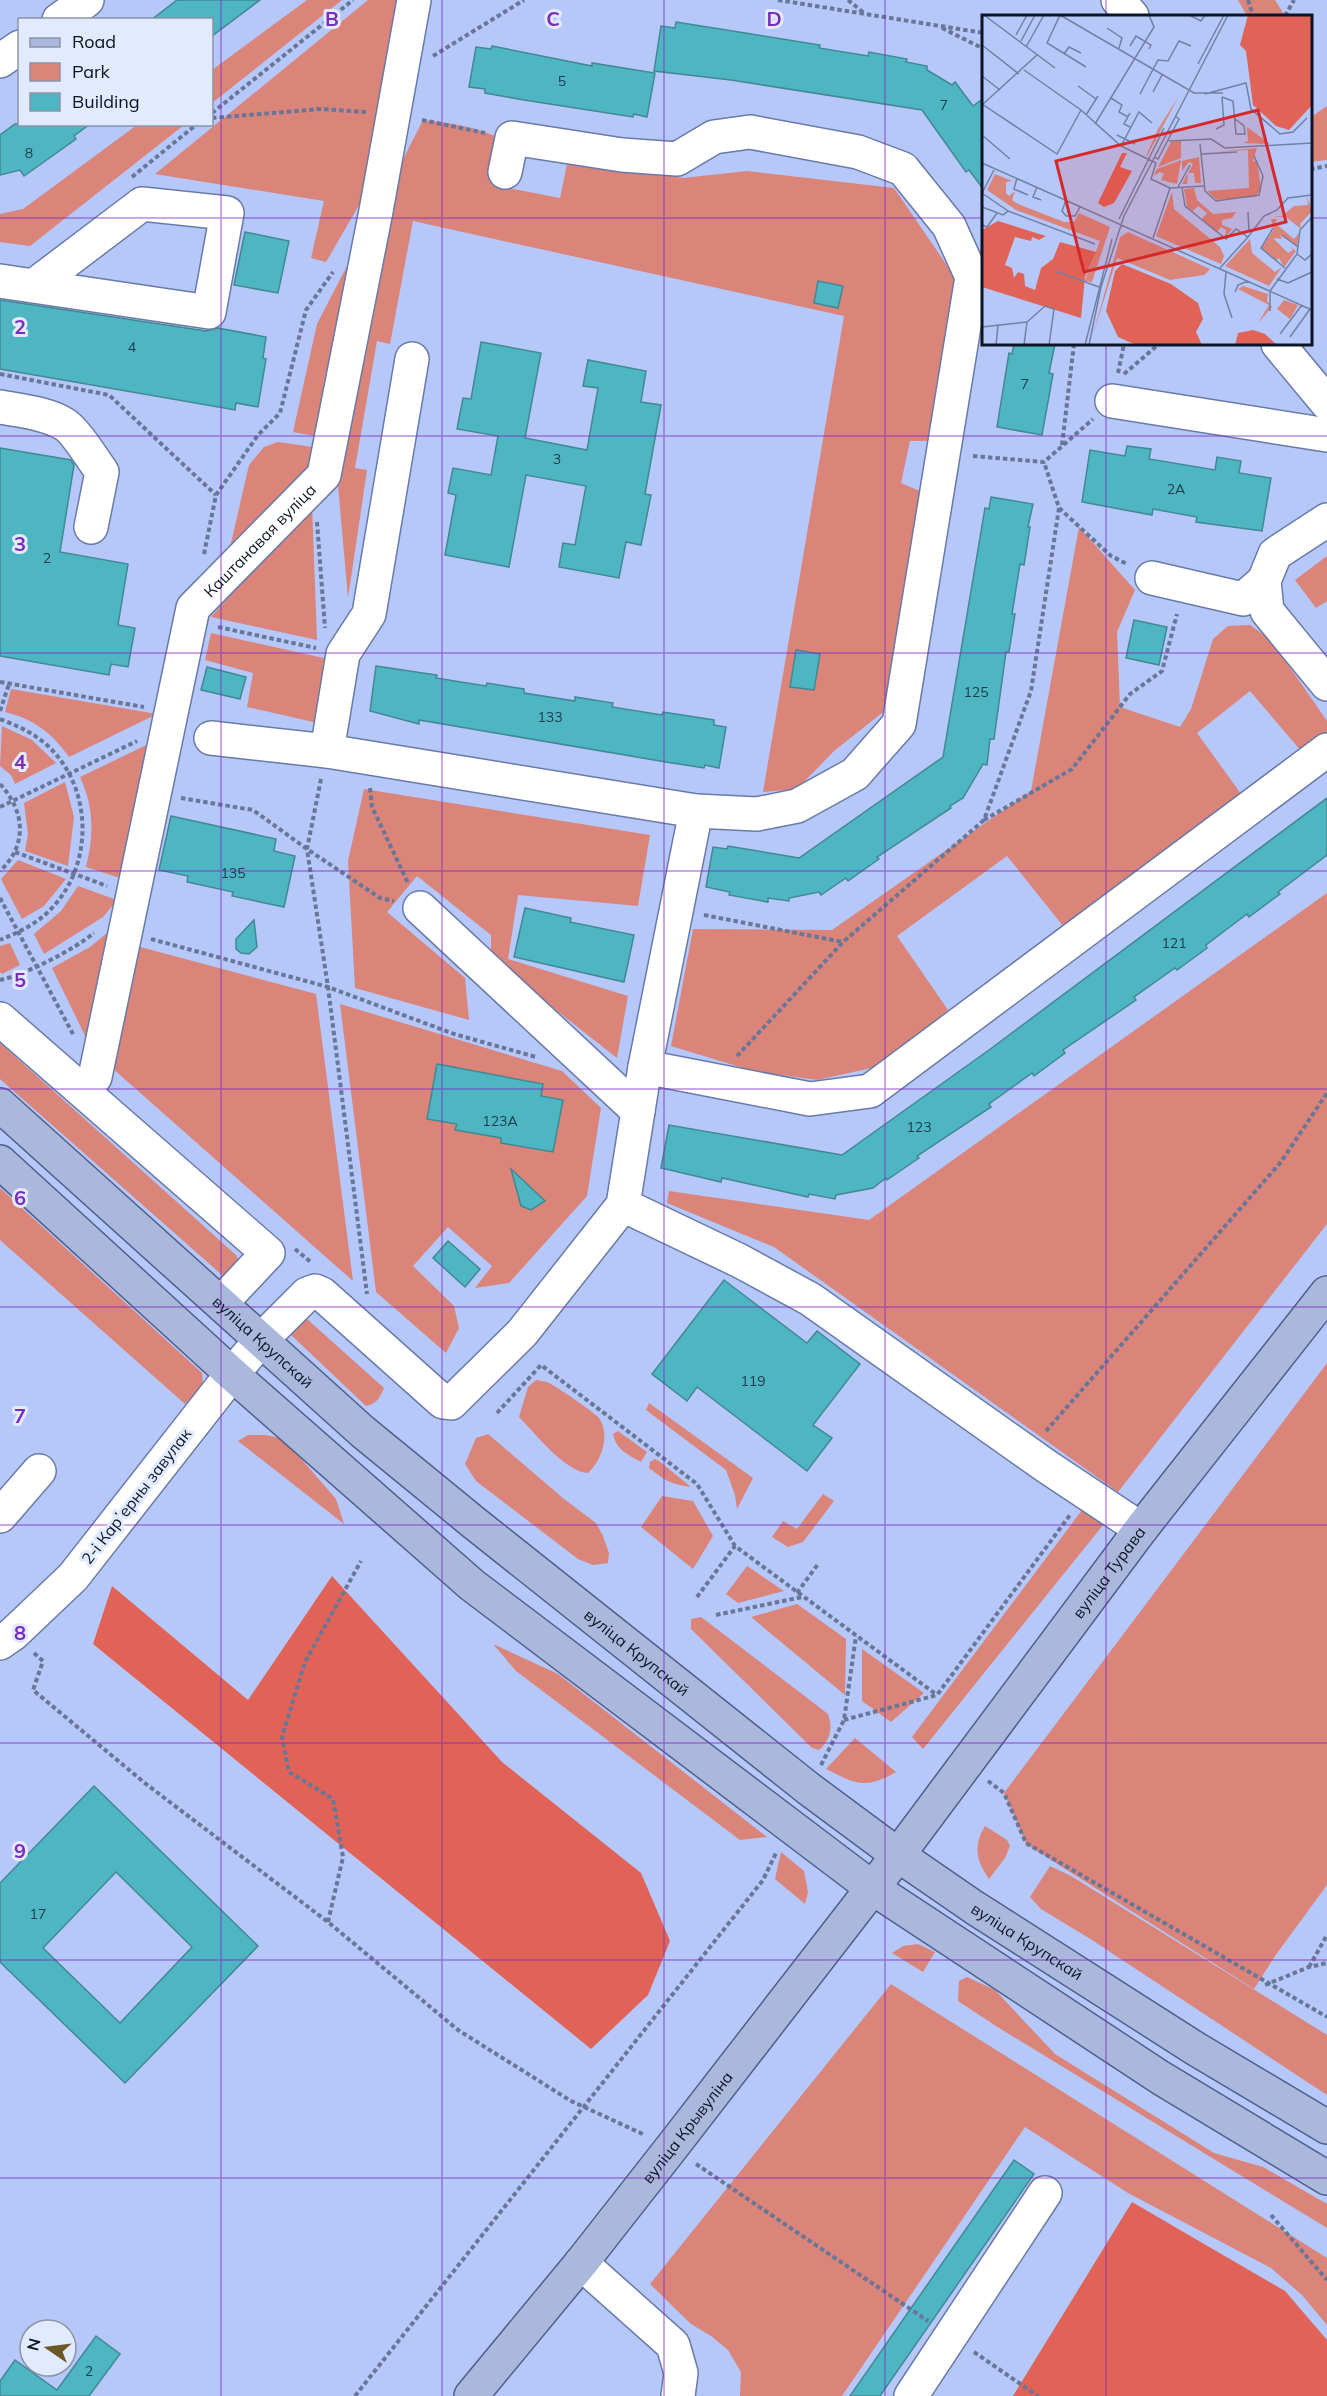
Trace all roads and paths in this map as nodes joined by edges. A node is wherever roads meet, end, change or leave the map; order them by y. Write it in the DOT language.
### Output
graph roads {
  1 [pos="87,0"];
  2 [pos="353,0"];
  3 [pos="414,0"];
  4 [pos="524,0"];
  5 [pos="778,0"];
  6 [pos="848,0"];
  7 [pos="1118,0"];
  8 [pos="1248,0"];
  9 [pos="1294,0"];
  10 [pos="865,14"];
  11 [pos="1131,15"];
  12 [pos="1253,15"];
  13 [pos="1286,15"];
  14 [pos="62,18"];
  15 [pos="939,26"];
  16 [pos="982,33"];
  17 [pos="18,48"];
  18 [pos="982,48"];
  19 [pos="0,61"];
  20 [pos="401,74"];
  21 [pos="213,112"];
  22 [pos="1327,166"];
  23 [pos="1312,169"];
  24 [pos="505,172"];
  25 [pos="338,265"];
  26 [pos="0,281"];
  27 [pos="35,285"];
  28 [pos="1074,345"];
  29 [pos="1124,345"];
  30 [pos="1157,345"];
  31 [pos="1279,345"];
  32 [pos="412,359"];
  33 [pos="0,374"];
  34 [pos="1112,402"];
  35 [pos="1327,403"];
  36 [pos="0,407"];
  37 [pos="1327,435"];
  38 [pos="1062,446"];
  39 [pos="942,454"];
  40 [pos="1044,462"];
  41 [pos="216,495"];
  42 [pos="1059,508"];
  43 [pos="1327,520"];
  44 [pos="317,521"];
  45 [pos="91,527"];
  46 [pos="202,563"];
  47 [pos="1152,578"];
  48 [pos="1264,581"];
  49 [pos="1204,590"];
  50 [pos="190,622"];
  51 [pos="335,652"];
  52 [pos="0,682"];
  53 [pos="9,684"];
  54 [pos="1327,684"];
  55 [pos="0,711"];
  56 [pos="0,719"];
  57 [pos="170,719"];
  58 [pos="211,738"];
  59 [pos="1327,750"];
  60 [pos="327,751"];
  61 [pos="368,758"];
  62 [pos="69,774"];
  63 [pos="0,784"];
  64 [pos="154,793"];
  65 [pos="13,800"];
  66 [pos="0,807"];
  67 [pos="696,811"];
  68 [pos="984,820"];
  69 [pos="307,849"];
  70 [pos="15,852"];
  71 [pos="0,871"];
  72 [pos="74,874"];
  73 [pos="132,896"];
  74 [pos="0,898"];
  75 [pos="420,908"];
  76 [pos="676,910"];
  77 [pos="111,931"];
  78 [pos="18,932"];
  79 [pos="0,940"];
  80 [pos="843,942"];
  81 [pos="36,965"];
  82 [pos="0,980"];
  83 [pos="328,987"];
  84 [pos="0,1019"];
  85 [pos="545,1059"];
  86 [pos="645,1066"];
  87 [pos="95,1077"];
  88 [pos="714,1080"];
  89 [pos="1327,1093"];
  90 [pos="0,1105"];
  91 [pos="638,1111"];
  92 [pos="0,1162"];
  93 [pos="623,1205"];
  94 [pos="1327,1293"];
  95 [pos="368,1301"];
  96 [pos="221,1303"];
  97 [pos="262,1339"];
  98 [pos="232,1374"];
  99 [pos="496,1413"];
  100 [pos="1028,1452"];
  101 [pos="39,1471"];
  102 [pos="1086,1493"];
  103 [pos="0,1516"];
  104 [pos="1141,1529"];
  105 [pos="735,1546"];
  106 [pos="361,1561"];
  107 [pos="818,1564"];
  108 [pos="796,1593"];
  109 [pos="697,1597"];
  110 [pos="802,1597"];
  111 [pos="716,1615"];
  112 [pos="4,1633"];
  113 [pos="856,1636"];
  114 [pos="937,1695"];
  115 [pos="844,1720"];
  116 [pos="965,1764"];
  117 [pos="816,1775"];
  118 [pos="780,1845"];
  119 [pos="898,1855"];
  120 [pos="871,1887"];
  121 [pos="328,1922"];
  122 [pos="1327,1935"];
  123 [pos="1327,1963"];
  124 [pos="1309,1967"];
  125 [pos="1267,1984"];
  126 [pos="1327,2018"];
  127 [pos="583,2107"];
  128 [pos="1327,2127"];
  129 [pos="672,2147"];
  130 [pos="1327,2178"];
  131 [pos="1045,2193"];
  132 [pos="1271,2215"];
  133 [pos="581,2263"];
  134 [pos="1327,2280"];
  135 [pos="951,2337"];
  136 [pos="355,2396"];
  137 [pos="471,2396"];
  138 [pos="678,2396"];
  139 [pos="911,2396"];
  140 [pos="1038,2396"];
  1 -- 14 [label="street"];
  2 -- 21 [label="path"];
  3 -- 20 [label="street, Каштанавая вуліца"];
  4 -- 20 [label="path"];
  5 -- 10 [label="path"];
  6 -- 10 [label="path"];
  7 -- 11 [label="street"];
  8 -- 12 [label="path"];
  9 -- 13 [label="path"];
  10 -- 15 [label="path"];
  15 -- 16 [label="path"];
  15 -- 18 [label="path"];
  17 -- 19 [label="street"];
  20 -- 50 [label="street, Каштанавая вуліца"];
  22 -- 23 [label="path"];
  24 -- 39 [label="street"];
  25 -- 41 [label="path"];
  26 -- 27 [label="street"];
  27 -- 27 [label="street"];
  28 -- 38 [label="path"];
  29 -- 30 [label="path"];
  31 -- 35 [label="street"];
  32 -- 51 [label="street"];
  33 -- 41 [label="path"];
  34 -- 37 [label="street"];
  34 -- 38 [label="path"];
  36 -- 45 [label="street"];
  38 -- 40 [label="path"];
  39 -- 40 [label="path"];
  39 -- 67 [label="street"];
  40 -- 42 [label="path"];
  41 -- 46 [label="path"];
  42 -- 47 [label="path"];
  42 -- 68 [label="path"];
  43 -- 48 [label="street"];
  44 -- 51 [label="path"];
  47 -- 49 [label="street"];
  48 -- 49 [label="street"];
  48 -- 54 [label="street"];
  49 -- 68 [label="path"];
  50 -- 51 [label="path"];
  50 -- 57 [label="street, Каштанавая вуліца"];
  51 -- 60 [label="street"];
  52 -- 53 [label="path"];
  53 -- 55 [label="path"];
  53 -- 57 [label="path"];
  56 -- 62 [label="path"];
  57 -- 62 [label="path"];
  57 -- 64 [label="street, Каштанавая вуліца"];
  58 -- 60 [label="street"];
  59 -- 88 [label="street"];
  60 -- 61 [label="street"];
  60 -- 69 [label="path"];
  61 -- 67 [label="street"];
  61 -- 75 [label="path"];
  62 -- 65 [label="path"];
  62 -- 72 [label="path"];
  63 -- 65 [label="path"];
  64 -- 69 [label="path"];
  64 -- 73 [label="street, Каштанавая вуліца"];
  65 -- 66 [label="path"];
  65 -- 70 [label="path"];
  67 -- 76 [label="street"];
  68 -- 80 [label="path"];
  69 -- 75 [label="path"];
  69 -- 83 [label="path"];
  70 -- 71 [label="path"];
  70 -- 72 [label="path"];
  72 -- 73 [label="path"];
  72 -- 78 [label="path"];
  73 -- 77 [label="street, Каштанавая вуліца"];
  74 -- 78 [label="path"];
  75 -- 91 [label="street"];
  76 -- 80 [label="path"];
  76 -- 86 [label="street"];
  77 -- 81 [label="path"];
  77 -- 83 [label="path"];
  77 -- 87 [label="street, Каштанавая вуліца"];
  78 -- 79 [label="path"];
  78 -- 81 [label="path"];
  80 -- 88 [label="path"];
  81 -- 82 [label="path"];
  81 -- 87 [label="path"];
  83 -- 85 [label="path"];
  83 -- 95 [label="path"];
  84 -- 96 [label="street"];
  86 -- 88 [label="street"];
  86 -- 91 [label="street"];
  89 -- 100 [label="path"];
  90 -- 96 [label="main road, вуліца Крупскай"];
  91 -- 93 [label="street"];
  92 -- 98 [label="main road"];
  93 -- 97 [label="street, 2-і Карʼерны завулак"];
  93 -- 100 [label="street"];
  94 -- 104 [label="main road, вуліца Турава"];
  96 -- 97 [label="main road, вуліца Крупскай"];
  97 -- 98 [label="street, 2-і Карʼерны завулак"];
  97 -- 119 [label="main road, вуліца Крупскай"];
  98 -- 112 [label="street, 2-і Карʼерны завулак"];
  98 -- 120 [label="main road"];
  99 -- 105 [label="path"];
  100 -- 102 [label="street"];
  101 -- 103 [label="street"];
  102 -- 104 [label="street"];
  102 -- 114 [label="path"];
  104 -- 116 [label="main road, вуліца Турава"];
  105 -- 108 [label="path"];
  105 -- 109 [label="path"];
  106 -- 121 [label="path"];
  107 -- 108 [label="path"];
  108 -- 110 [label="path"];
  110 -- 111 [label="path"];
  110 -- 113 [label="path"];
  112 -- 121 [label="path"];
  113 -- 114 [label="path"];
  113 -- 115 [label="path"];
  114 -- 115 [label="path"];
  115 -- 117 [label="path"];
  116 -- 119 [label="main road, вуліца Турава"];
  116 -- 125 [label="path"];
  118 -- 127 [label="path"];
  119 -- 120 [label="main road, вуліца Крывуліна"];
  119 -- 128 [label="main road, вуліца Крупскай"];
  120 -- 129 [label="main road, вуліца Крывуліна"];
  120 -- 130 [label="main road"];
  121 -- 127 [label="path"];
  122 -- 124 [label="path"];
  123 -- 124 [label="path"];
  124 -- 125 [label="path"];
  125 -- 126 [label="path"];
  127 -- 129 [label="path"];
  127 -- 136 [label="path"];
  129 -- 133 [label="main road, вуліца Крывуліна"];
  129 -- 135 [label="path"];
  131 -- 135 [label="street"];
  132 -- 134 [label="path"];
  133 -- 137 [label="main road, вуліца Крывуліна"];
  133 -- 138 [label="street"];
  135 -- 139 [label="street"];
  135 -- 140 [label="path"];
}
